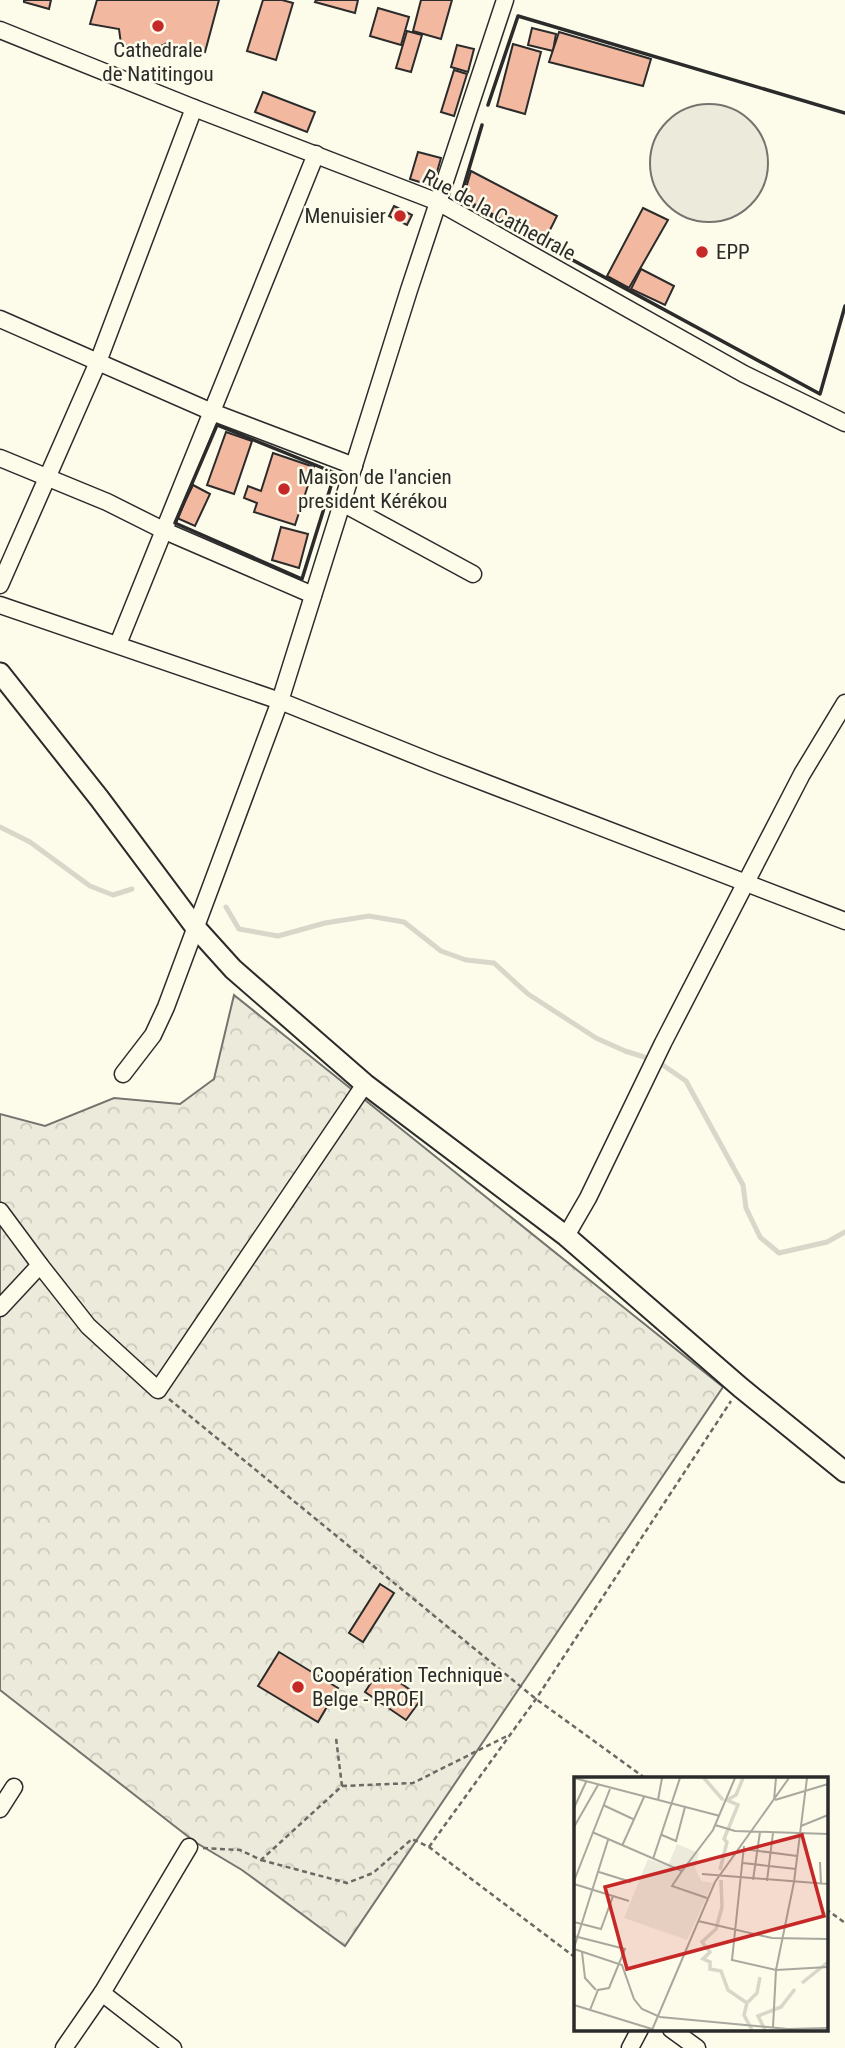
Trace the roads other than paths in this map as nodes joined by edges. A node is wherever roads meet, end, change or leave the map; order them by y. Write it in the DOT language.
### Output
graph roads {
  1 [pos="505,0"];
  2 [pos="0,30"];
  3 [pos="194,108"];
  4 [pos="316,154"];
  5 [pos="438,202"];
  6 [pos="0,319"];
  7 [pos="98,362"];
  8 [pos="212,412"];
  9 [pos="845,423"];
  10 [pos="0,457"];
  11 [pos="354,466"];
  12 [pos="47,476"];
  13 [pos="342,503"];
  14 [pos="165,531"];
  15 [pos="474,574"];
  16 [pos="0,585"];
  17 [pos="313,595"];
  18 [pos="0,605"];
  19 [pos="118,644"];
  20 [pos="0,673"];
  21 [pos="280,701"];
  22 [pos="845,703"];
  23 [pos="747,882"];
  24 [pos="844,919"];
  25 [pos="195,928"];
  26 [pos="122,1074"];
  27 [pos="365,1084"];
  28 [pos="0,1211"];
  29 [pos="566,1236"];
  30 [pos="40,1265"];
  31 [pos="0,1308"];
  32 [pos="845,1472"];
  33 [pos="14,1787"];
  34 [pos="0,1809"];
  35 [pos="190,1847"];
  36 [pos="102,1993"];
  37 [pos="640,2030"];
  38 [pos="672,2030"];
  39 [pos="64,2048"];
  40 [pos="173,2048"];
  41 [pos="631,2048"];
  42 [pos="697,2048"];
  1 -- 5 [label="street"];
  2 -- 3 [label="street, Rue de la Cathedrale"];
  3 -- 4 [label="street, Rue de la Cathedrale"];
  3 -- 7 [label="street"];
  4 -- 5 [label="street, Rue de la Cathedrale"];
  4 -- 8 [label="street"];
  5 -- 9 [label="street, Rue de la Cathedrale"];
  5 -- 11 [label="street"];
  6 -- 7 [label="street"];
  7 -- 8 [label="street"];
  7 -- 12 [label="street"];
  8 -- 11 [label="street"];
  8 -- 14 [label="street"];
  10 -- 12 [label="street"];
  11 -- 13 [label="street"];
  12 -- 14 [label="street"];
  12 -- 16 [label="street"];
  13 -- 15 [label="street"];
  13 -- 17 [label="street"];
  14 -- 17 [label="street"];
  14 -- 19 [label="street"];
  17 -- 21 [label="street"];
  18 -- 19 [label="street"];
  19 -- 21 [label="street"];
  20 -- 25 [label="street"];
  21 -- 23 [label="street"];
  21 -- 25 [label="street"];
  22 -- 23 [label="street"];
  23 -- 24 [label="street"];
  23 -- 29 [label="street"];
  25 -- 26 [label="street"];
  25 -- 27 [label="street"];
  27 -- 29 [label="street"];
  27 -- 30 [label="street"];
  28 -- 30 [label="street"];
  29 -- 32 [label="street"];
  30 -- 31 [label="street"];
  33 -- 34 [label="street"];
  35 -- 36 [label="street"];
  36 -- 39 [label="street"];
  36 -- 40 [label="street"];
  37 -- 41 [label="street"];
  38 -- 42 [label="street"];
}
